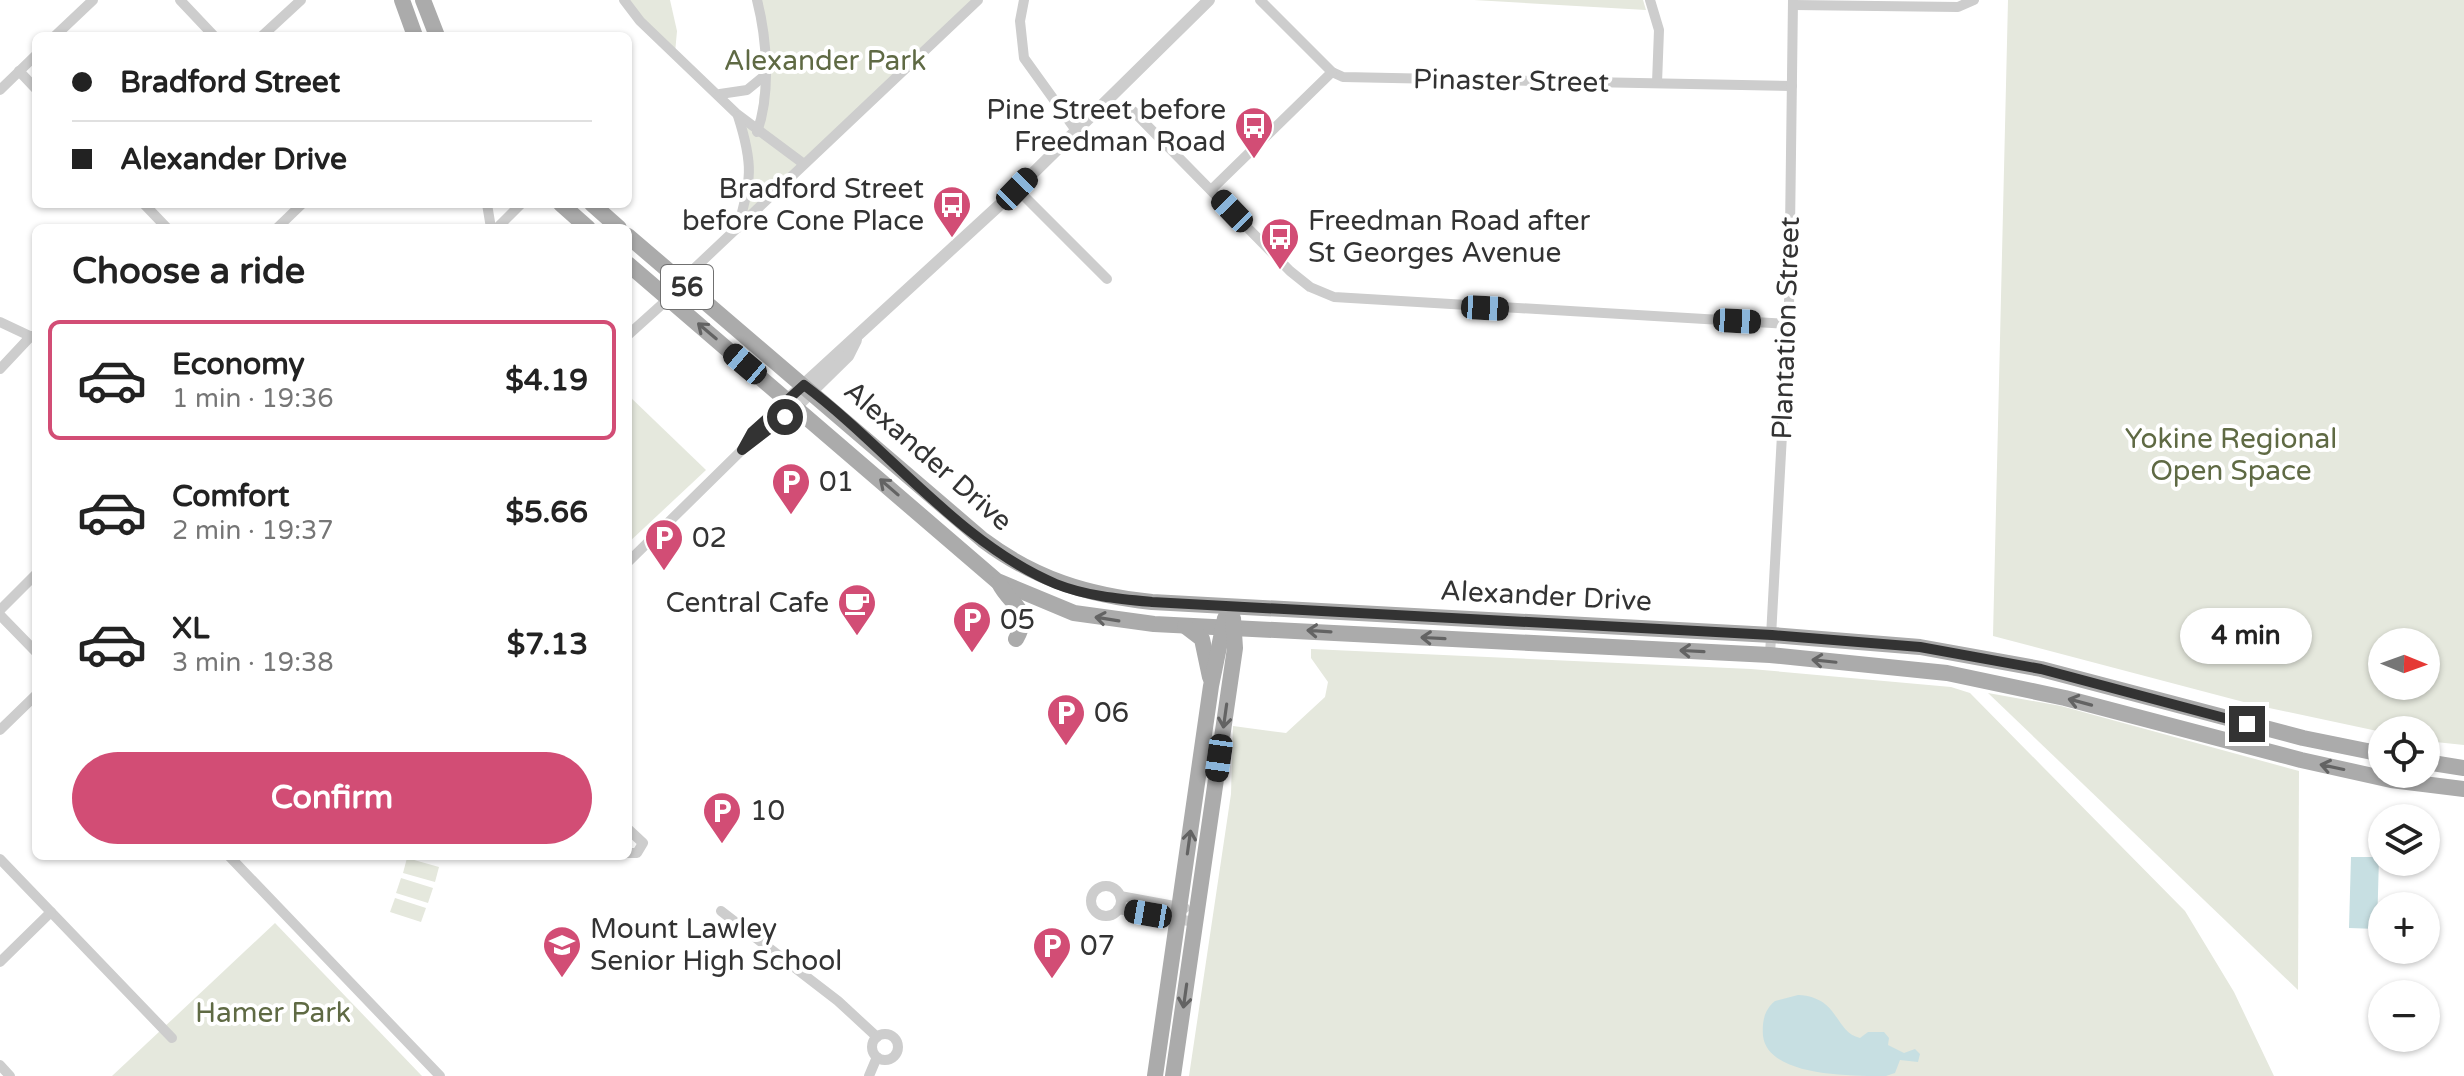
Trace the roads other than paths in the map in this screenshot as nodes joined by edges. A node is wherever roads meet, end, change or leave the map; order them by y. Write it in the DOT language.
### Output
graph roads {
  1 [pos="93,0"];
  2 [pos="180,0"];
  3 [pos="301,0"];
  4 [pos="402,0"];
  5 [pos="423,0"];
  6 [pos="624,0"];
  7 [pos="757,0"];
  8 [pos="978,0"];
  9 [pos="1024,0"];
  10 [pos="1209,0"];
  11 [pos="1260,0"];
  12 [pos="1650,0"];
  13 [pos="1974,0"];
  14 [pos="1794,3"];
  15 [pos="59,32"];
  16 [pos="210,32"];
  17 [pos="266,32"];
  18 [pos="414,32"];
  19 [pos="435,32"];
  20 [pos="32,59"];
  21 [pos="19,71"];
  22 [pos="1332,72"];
  23 [pos="764,76"];
  24 [pos="1657,83"];
  25 [pos="32,85"];
  26 [pos="1792,86"];
  27 [pos="0,90"];
  28 [pos="720,94"];
  29 [pos="1133,111"];
  30 [pos="737,114"];
  31 [pos="1075,129"];
  32 [pos="757,132"];
  33 [pos="804,164"];
  34 [pos="1017,189"];
  35 [pos="1211,190"];
  36 [pos="148,208"];
  37 [pos="298,208"];
  38 [pos="516,208"];
  39 [pos="566,208"];
  40 [pos="596,208"];
  41 [pos="163,224"];
  42 [pos="281,224"];
  43 [pos="498,224"];
  44 [pos="584,224"];
  45 [pos="614,224"];
  46 [pos="738,228"];
  47 [pos="632,240"];
  48 [pos="632,268"];
  49 [pos="1107,279"];
  50 [pos="680,282"];
  51 [pos="668,299"];
  52 [pos="0,322"];
  53 [pos="1788,324"];
  54 [pos="632,331"];
  55 [pos="32,337"];
  56 [pos="32,340"];
  57 [pos="0,369"];
  58 [pos="808,388"];
  59 [pos="792,402"];
  60 [pos="632,558"];
  61 [pos="32,578"];
  62 [pos="997,581"];
  63 [pos="1230,605"];
  64 [pos="0,612"];
  65 [pos="1185,626"];
  66 [pos="1229,627"];
  67 [pos="1278,629"];
  68 [pos="1772,635"];
  69 [pos="1016,639"];
  70 [pos="32,648"];
  71 [pos="1770,655"];
  72 [pos="1233,664"];
  73 [pos="1211,686"];
  74 [pos="32,699"];
  75 [pos="0,730"];
  76 [pos="2368,751"];
  77 [pos="2440,764"];
  78 [pos="2464,768"];
  79 [pos="2464,789"];
  80 [pos="632,833"];
  81 [pos="632,853"];
  82 [pos="0,859"];
  83 [pos="233,860"];
  84 [pos="1120,896"];
  85 [pos="1118,909"];
  86 [pos="721,911"];
  87 [pos="51,912"];
  88 [pos="1178,913"];
  89 [pos="1196,916"];
  90 [pos="0,962"];
  91 [pos="877,1037"];
  92 [pos="172,1038"];
  93 [pos="877,1057"];
  94 [pos="0,1065"];
  95 [pos="10,1076"];
  96 [pos="440,1076"];
  97 [pos="869,1076"];
  98 [pos="1155,1076"];
  99 [pos="1173,1076"];
  1 -- 15 [label="street"];
  2 -- 16 [label="street"];
  3 -- 17 [label="street"];
  4 -- 18 [label="main road"];
  5 -- 19 [label="main road"];
  6 -- 28 [label="street"];
  7 -- 23 [label="street"];
  8 -- 33 [label="street"];
  9 -- 31 [label="street"];
  10 -- 31 [label="street"];
  11 -- 22 [label="street"];
  12 -- 24 [label="street"];
  13 -- 14 [label="street"];
  14 -- 26 [label="street, Plantation Street"];
  20 -- 21 [label="street"];
  21 -- 25 [label="street"];
  21 -- 27 [label="street"];
  22 -- 24 [label="street, Pinaster Street"];
  22 -- 35 [label="street"];
  23 -- 28 [label="street"];
  23 -- 32 [label="street"];
  24 -- 26 [label="street, Pinaster Street"];
  26 -- 53 [label="street, Plantation Street"];
  28 -- 30 [label="street"];
  29 -- 35 [label="street"];
  30 -- 32 [label="street"];
  30 -- 46 [label="street"];
  31 -- 34 [label="street"];
  32 -- 33 [label="street"];
  33 -- 46 [label="street"];
  34 -- 49 [label="street"];
  34 -- 58 [label="street"];
  35 -- 53 [label="street"];
  36 -- 41 [label="street"];
  37 -- 42 [label="street"];
  38 -- 43 [label="street"];
  39 -- 44 [label="main road"];
  40 -- 45 [label="main road"];
  46 -- 50 [label="street"];
  47 -- 50 [label="main road, Alexander Drive / 56"];
  48 -- 51 [label="main road, Alexander Drive / 56"];
  50 -- 58 [label="main road, Alexander Drive / 56"];
  51 -- 54 [label="street"];
  59 -- 51 [label="main road, Alexander Drive / 56, one-way"];
  52 -- 55 [label="street"];
  53 -- 68 [label="street, Plantation Street"];
  56 -- 57 [label="street"];
  58 -- 59 [label="street"];
  58 -- 63 [label="main road, Alexander Drive / 56"];
  59 -- 60 [label="street"];
  62 -- 59 [label="main road, Alexander Drive / 56, one-way"];
  61 -- 64 [label="street"];
  65 -- 62 [label="main road, Alexander Drive / 56, one-way"];
  62 -- 69 [label="main road"];
  63 -- 66 [label="main road"];
  63 -- 68 [label="main road, Alexander Drive / 56"];
  64 -- 70 [label="street"];
  65 -- 66 [label="main road, Alexander Drive / 56"];
  65 -- 73 [label="main road"];
  66 -- 67 [label="main road, Alexander Drive / 56"];
  66 -- 72 [label="main road"];
  66 -- 73 [label="main road"];
  71 -- 67 [label="main road, Alexander Drive / 56, one-way"];
  67 -- 72 [label="main road"];
  68 -- 71 [label="street, Plantation Street"];
  68 -- 76 [label="main road, Alexander Drive / 56"];
  79 -- 71 [label="main road, Alexander Drive / 56, one-way"];
  72 -- 89 [label="main road, one-way"];
  88 -- 73 [label="main road, one-way"];
  74 -- 75 [label="street"];
  77 -- 78 [label="main road"];
  80 -- 81 [label="street"];
  82 -- 87 [label="street"];
  83 -- 96 [label="street"];
  84 -- 85 [label="street"];
  84 -- 85 [label="street"];
  84 -- 88 [label="street"];
  85 -- 88 [label="street"];
  86 -- 91 [label="street"];
  87 -- 90 [label="street"];
  87 -- 92 [label="street"];
  88 -- 89 [label="street"];
  88 -- 98 [label="main road"];
  89 -- 99 [label="main road, one-way"];
  91 -- 93 [label="street"];
  91 -- 93 [label="street"];
  93 -- 97 [label="street"];
  94 -- 95 [label="street"];
}
